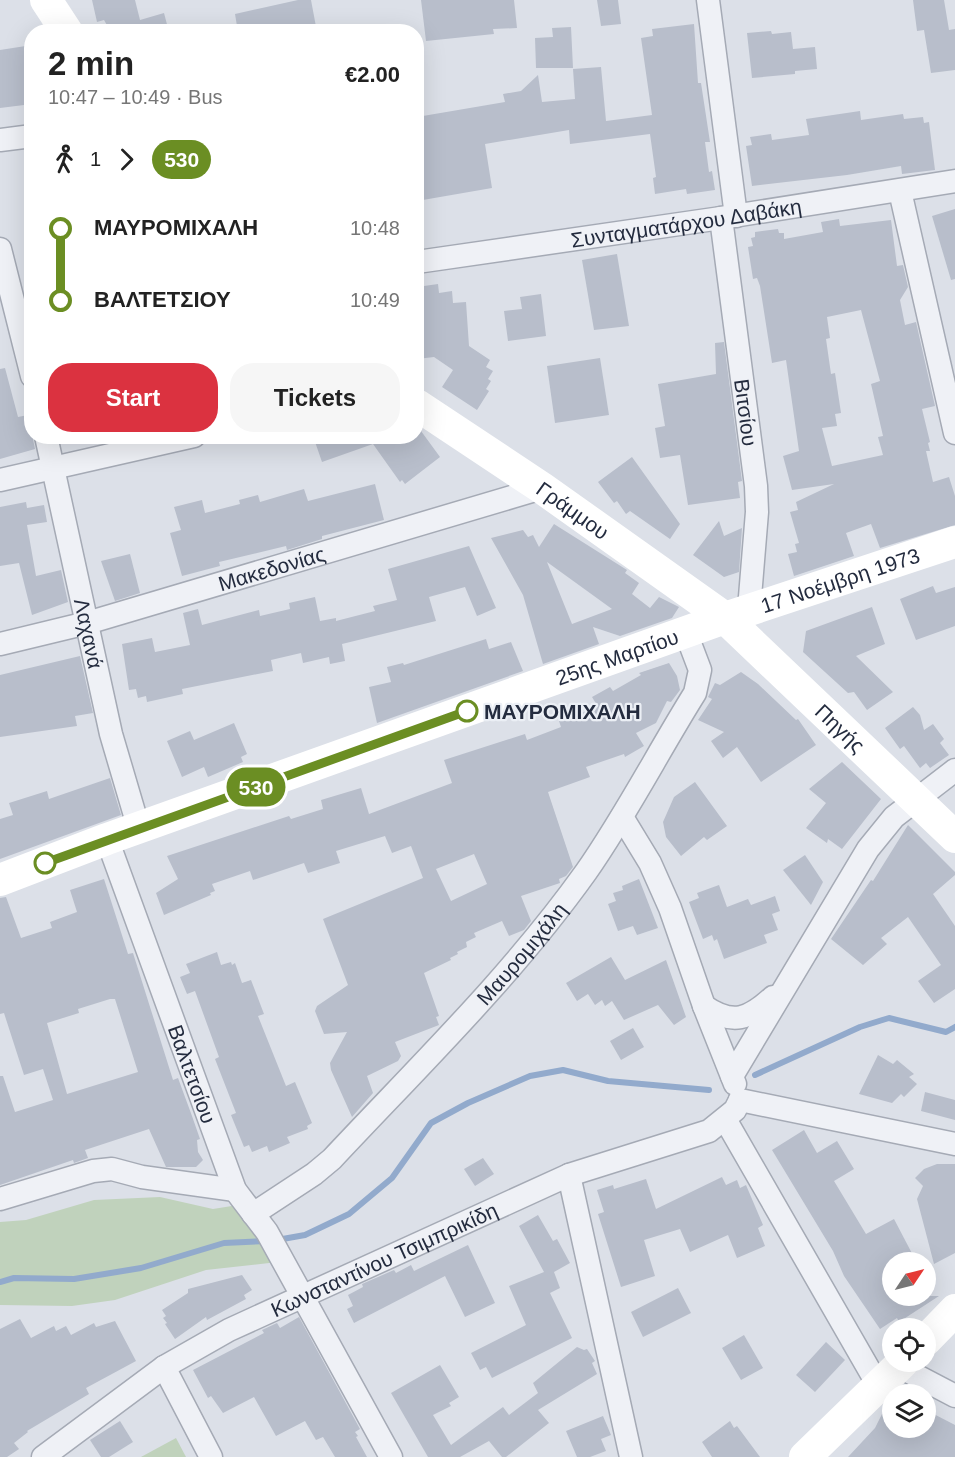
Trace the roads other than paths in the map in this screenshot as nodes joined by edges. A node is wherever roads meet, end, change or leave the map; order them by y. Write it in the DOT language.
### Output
graph roads {
  1 [pos="46,0"];
  2 [pos="715,1"];
  3 [pos="62,24"];
  4 [pos="24,137"];
  5 [pos="0,140"];
  6 [pos="955,181"];
  7 [pos="900,191"];
  8 [pos="729,217"];
  9 [pos="0,249"];
  10 [pos="424,261"];
  11 [pos="24,344"];
  12 [pos="424,410"];
  13 [pos="955,433"];
  14 [pos="48,444"];
  15 [pos="158,444"];
  16 [pos="54,467"];
  17 [pos="0,480"];
  18 [pos="542,488"];
  19 [pos="955,542"];
  20 [pos="750,609"];
  21 [pos="87,623"];
  22 [pos="686,633"];
  23 [pos="0,644"];
  24 [pos="770,660"];
  25 [pos="955,771"];
  26 [pos="916,798"];
  27 [pos="622,817"];
  28 [pos="139,829"];
  29 [pos="955,837"];
  30 [pos="107,839"];
  31 [pos="0,880"];
  32 [pos="785,986"];
  33 [pos="704,1006"];
  34 [pos="732,1076"];
  35 [pos="740,1100"];
  36 [pos="725,1119"];
  37 [pos="955,1144"];
  38 [pos="569,1175"];
  39 [pos="235,1190"];
  40 [pos="0,1199"];
  41 [pos="253,1214"];
  42 [pos="302,1296"];
  43 [pos="955,1310"];
  44 [pos="936,1330"];
  45 [pos="882,1354"];
  46 [pos="164,1367"];
  47 [pos="892,1372"];
  48 [pos="895,1372"];
  49 [pos="955,1396"];
  50 [pos="804,1456"];
  51 [pos="43,1457"];
  52 [pos="210,1457"];
  53 [pos="391,1457"];
  54 [pos="631,1457"];
  1 -- 3 [label="street"];
  2 -- 8 [label="street, Βιτσίου"];
  4 -- 5 [label="street"];
  6 -- 7 [label="street, Συνταγματάρχου Δαβάκη"];
  7 -- 8 [label="street, Συνταγματάρχου Δαβάκη"];
  7 -- 13 [label="street"];
  8 -- 10 [label="street, Συνταγματάρχου Δαβάκη"];
  8 -- 20 [label="street, Βιτσίου"];
  9 -- 11 [label="street"];
  12 -- 18 [label="street, Γράμμου"];
  14 -- 16 [label="street, Λαχανά"];
  15 -- 16 [label="street"];
  16 -- 17 [label="street"];
  16 -- 21 [label="street, Λαχανά"];
  18 -- 20 [label="street, Γράμμου"];
  18 -- 21 [label="street, Μακεδονίας"];
  19 -- 20 [label="street, 17 Νοέμβρη 1973"];
  20 -- 22 [label="street, 25ης Μαρτίου"];
  20 -- 24 [label="street, Πηγής"];
  20 -- 24 [label="street"];
  21 -- 23 [label="street, Μακεδονίας"];
  21 -- 28 [label="street, Λαχανά"];
  22 -- 27 [label="street, Μαυρομιχάλη"];
  22 -- 28 [label="street, 25ης Μαρτίου"];
  24 -- 26 [label="street, Πηγής"];
  25 -- 26 [label="street"];
  26 -- 29 [label="street, Πηγής"];
  26 -- 32 [label="street"];
  27 -- 33 [label="street"];
  27 -- 41 [label="street, Μαυρομιχάλη"];
  28 -- 30 [label="street, 25ης Μαρτίου"];
  30 -- 31 [label="street, 25ης Μαρτίου"];
  30 -- 39 [label="street, Βαλτετσίου"];
  32 -- 33 [label="street"];
  32 -- 34 [label="street"];
  33 -- 34 [label="street"];
  34 -- 35 [label="street"];
  35 -- 36 [label="street, Κωνσταντίνου Τσιμπρικίδη"];
  35 -- 37 [label="street"];
  36 -- 38 [label="street, Κωνσταντίνου Τσιμπρικίδη"];
  36 -- 45 [label="street"];
  38 -- 42 [label="street, Κωνσταντίνου Τσιμπρικίδη"];
  38 -- 54 [label="street"];
  39 -- 40 [label="street"];
  39 -- 41 [label="street, Βαλτετσίου"];
  41 -- 42 [label="street, Βαλτετσίου"];
  42 -- 46 [label="street, Κωνσταντίνου Τσιμπρικίδη"];
  42 -- 53 [label="street, Βαλτετσίου"];
  43 -- 44 [label="street"];
  46 -- 51 [label="street, Κωνσταντίνου Τσιμπρικίδη"];
  46 -- 52 [label="street"];
  47 -- 50 [label="street"];
  48 -- 49 [label="street"];
}
